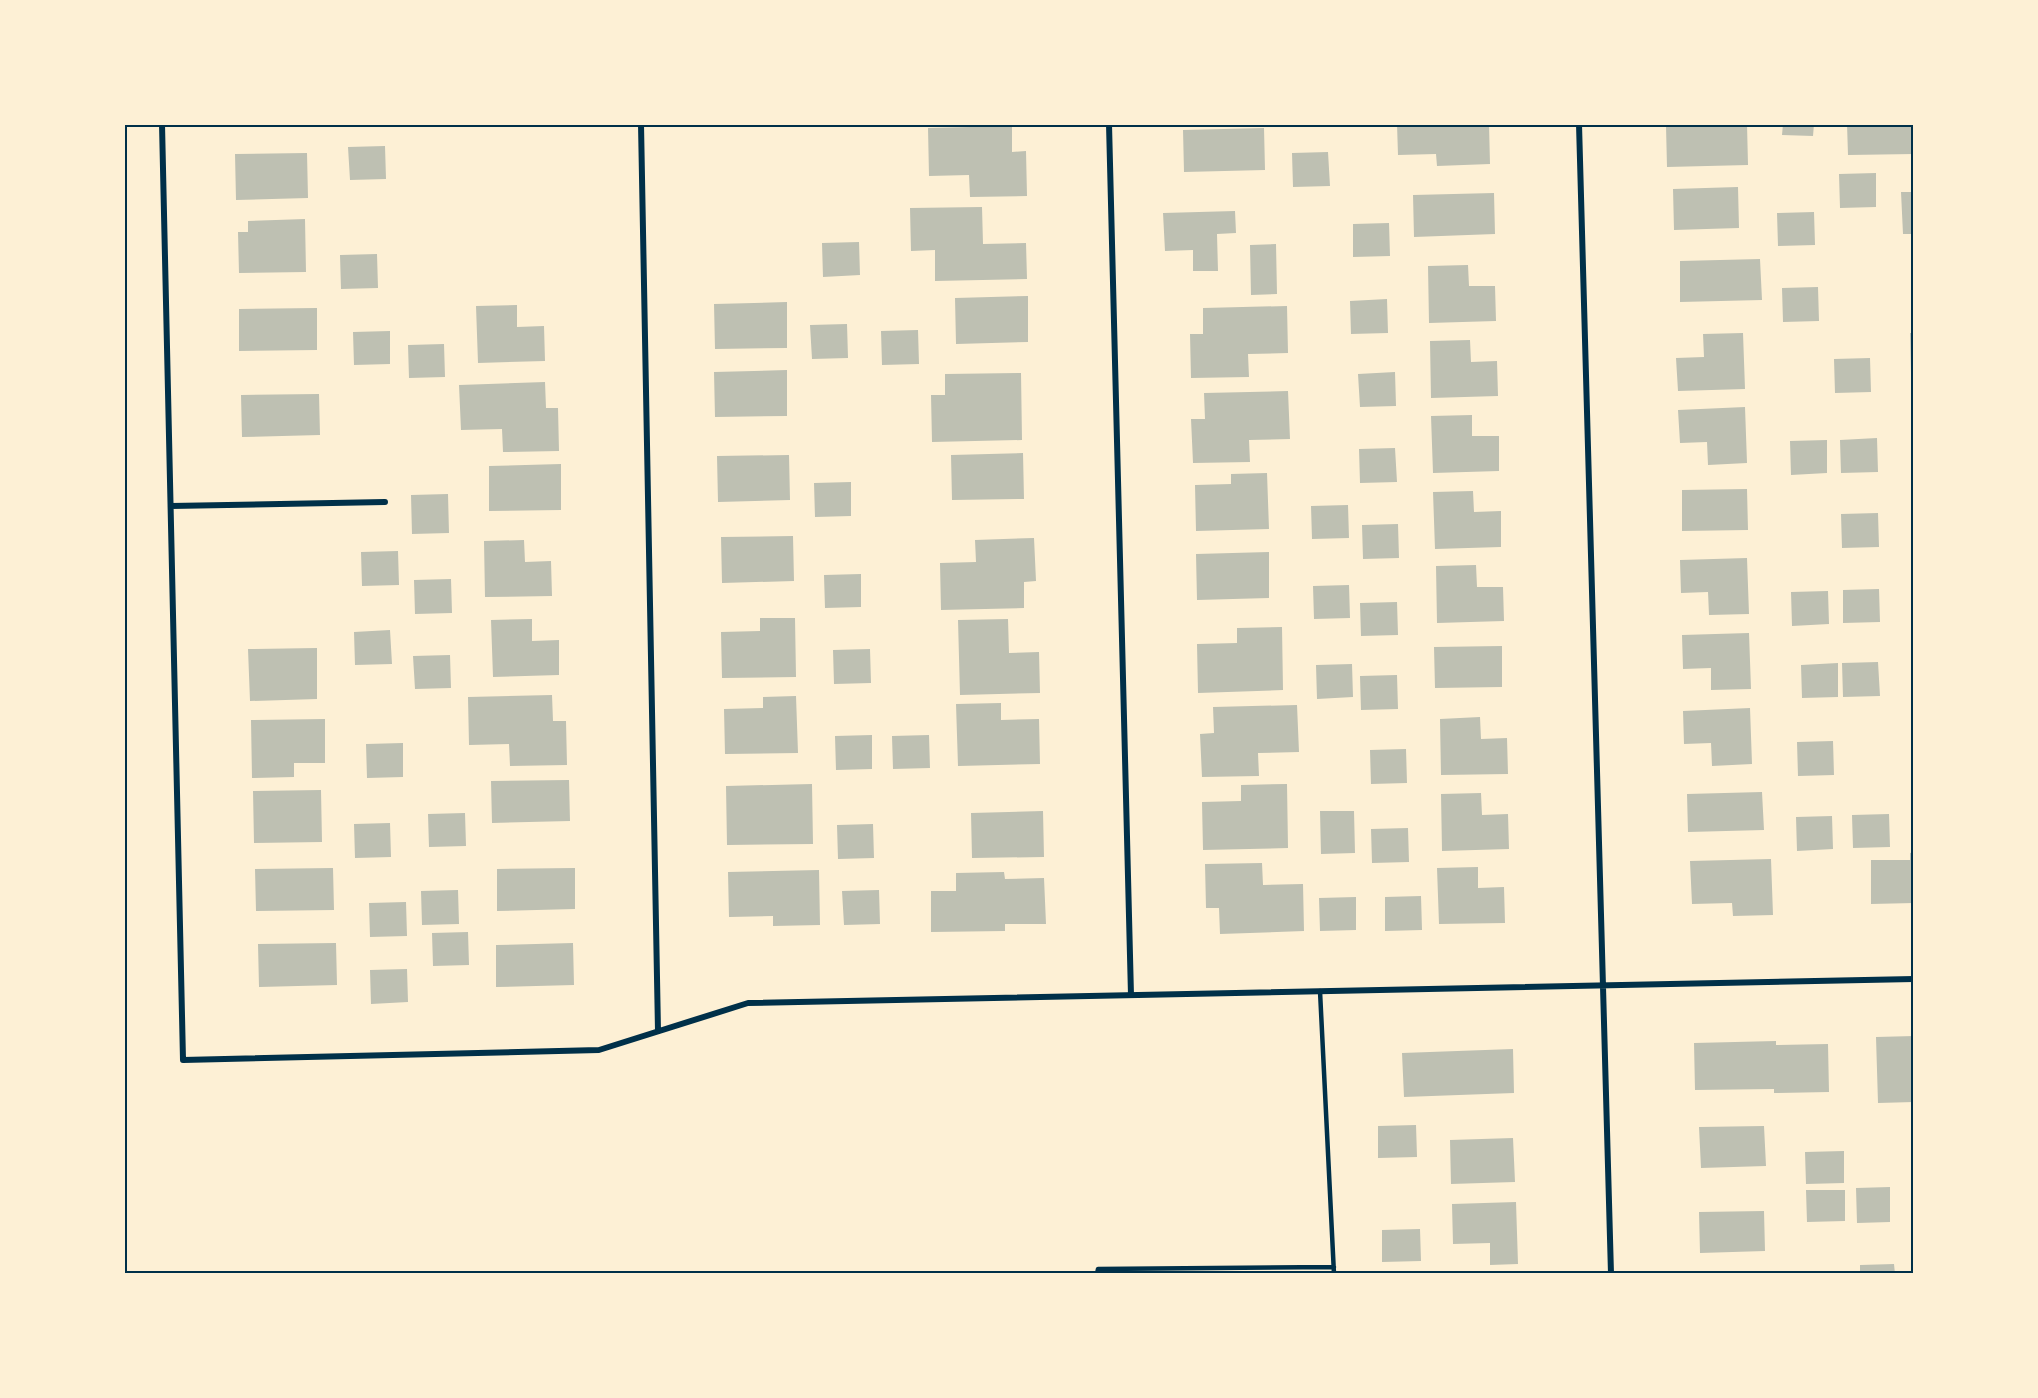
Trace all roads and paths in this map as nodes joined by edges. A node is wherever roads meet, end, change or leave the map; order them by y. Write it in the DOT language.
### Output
graph roads {
  1 [pos="162,124"];
  2 [pos="640,124"];
  3 [pos="1109,124"];
  4 [pos="1579,124"];
  5 [pos="385,502"];
  6 [pos="171,506"];
  7 [pos="1914,979"];
  8 [pos="1603,985"];
  9 [pos="1320,991"];
  10 [pos="1131,995"];
  11 [pos="658,1031"];
  12 [pos="1334,1267"];
  13 [pos="1097,1274"];
  14 [pos="1334,1274"];
  15 [pos="1611,1274"];
  1 -- 6 [label="street"];
  2 -- 11 [label="street"];
  3 -- 10 [label="street"];
  4 -- 8 [label="street"];
  5 -- 6 [label="street"];
  6 -- 11 [label="street"];
  7 -- 8 [label="street"];
  8 -- 9 [label="street"];
  8 -- 15 [label="street"];
  9 -- 10 [label="street"];
  9 -- 12 [label="lane"];
  10 -- 11 [label="street"];
  12 -- 13 [label="lane"];
  12 -- 14 [label="lane"];
}
